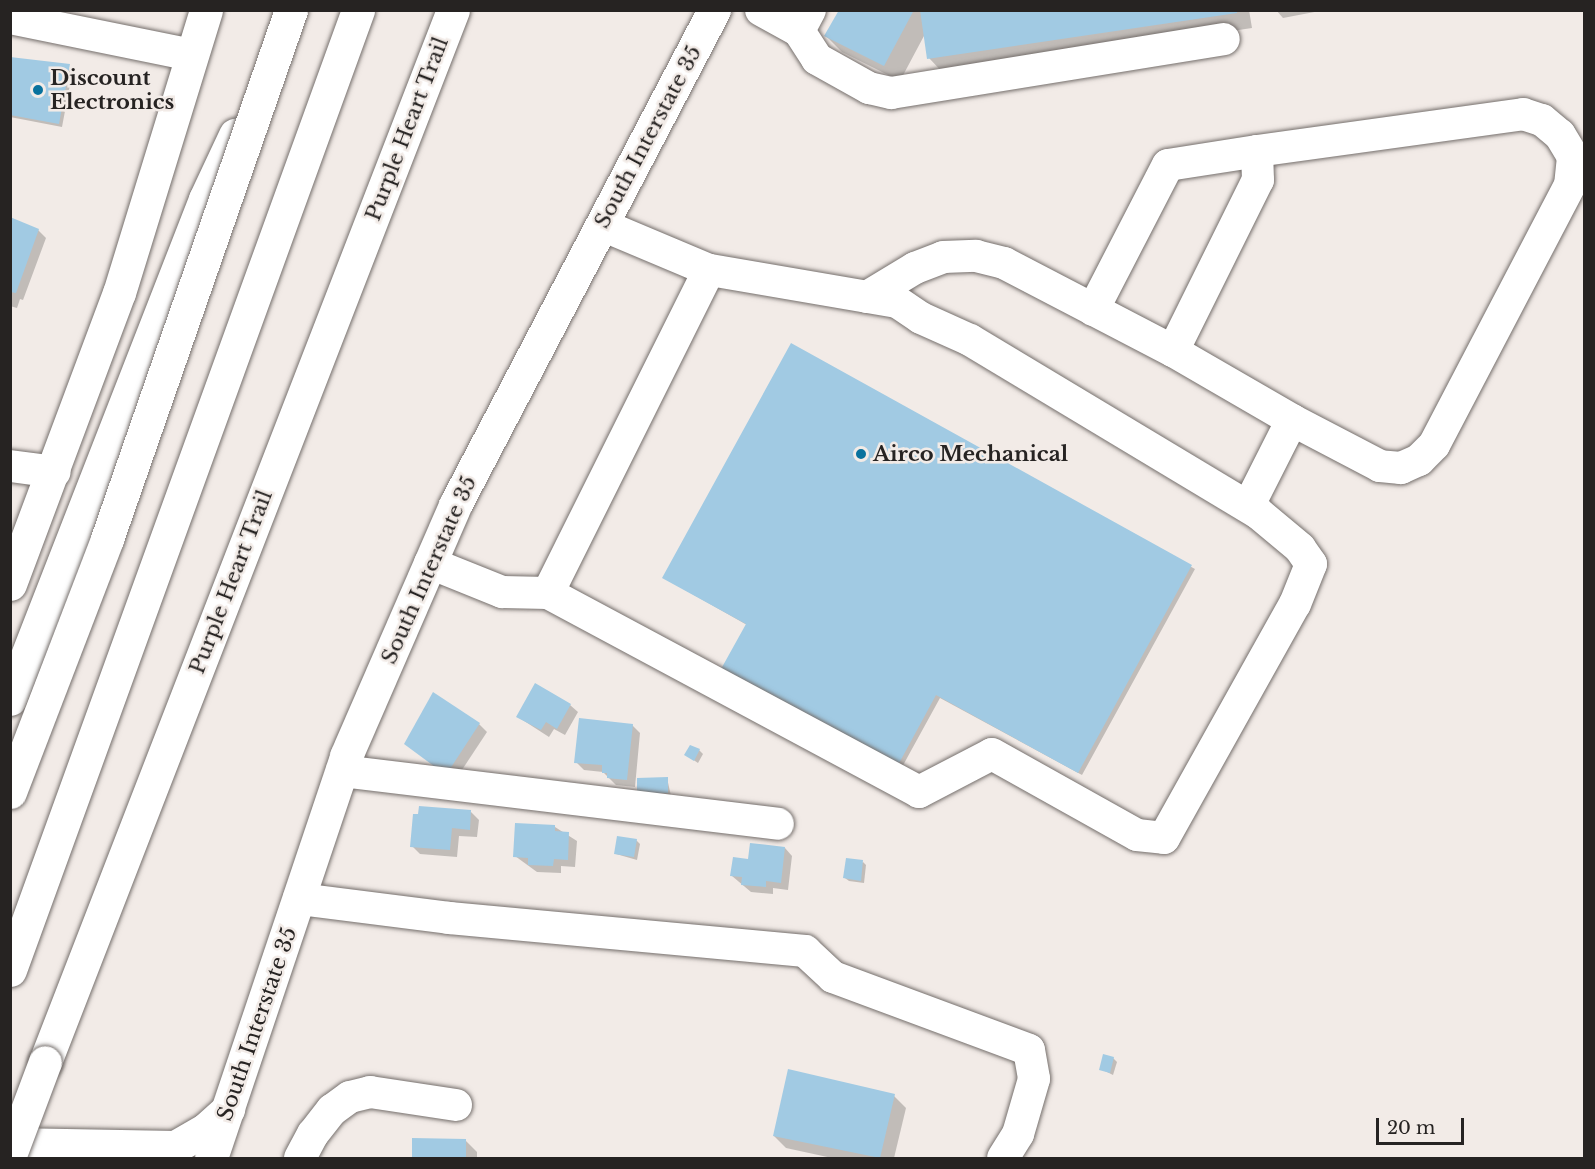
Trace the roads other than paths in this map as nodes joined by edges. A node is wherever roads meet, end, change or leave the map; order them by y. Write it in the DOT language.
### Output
graph roads {
  1 [pos="206,10"];
  2 [pos="292,10"];
  3 [pos="358,10"];
  4 [pos="453,10"];
  5 [pos="714,10"];
  6 [pos="761,10"];
  7 [pos="10,18"];
  8 [pos="805,21"];
  9 [pos="1224,39"];
  10 [pos="192,56"];
  11 [pos="1257,151"];
  12 [pos="602,225"];
  13 [pos="709,270"];
  14 [pos="867,297"];
  15 [pos="1093,310"];
  16 [pos="1173,351"];
  17 [pos="1292,420"];
  18 [pos="10,466"];
  19 [pos="55,472"];
  20 [pos="1248,507"];
  21 [pos="430,563"];
  22 [pos="10,584"];
  23 [pos="548,592"];
  24 [pos="10,699"];
  25 [pos="342,771"];
  26 [pos="10,792"];
  27 [pos="778,824"];
  28 [pos="299,898"];
  29 [pos="10,970"];
  30 [pos="456,1105"];
  31 [pos="228,1109"];
  32 [pos="10,1144"];
  33 [pos="10,1155"];
  34 [pos="211,1158"];
  35 [pos="300,1158"];
  36 [pos="1003,1158"];
  1 -- 10 [label="main road"];
  2 -- 24 [label="main road"];
  2 -- 26 [label="main road, bridge"];
  3 -- 29 [label="main road"];
  4 -- 33 [label="main road, Purple Heart Trail, bridge"];
  5 -- 12 [label="main road, South Interstate 35"];
  6 -- 8 [label="street"];
  7 -- 10 [label="street"];
  8 -- 9 [label="street"];
  10 -- 19 [label="main road"];
  11 -- 15 [label="street"];
  11 -- 16 [label="street"];
  11 -- 17 [label="street"];
  12 -- 13 [label="street"];
  12 -- 21 [label="main road, South Interstate 35"];
  13 -- 14 [label="street"];
  13 -- 23 [label="street"];
  14 -- 15 [label="street"];
  14 -- 20 [label="street"];
  15 -- 16 [label="street"];
  16 -- 17 [label="street"];
  17 -- 20 [label="street"];
  18 -- 19 [label="street"];
  19 -- 22 [label="main road"];
  20 -- 23 [label="street"];
  21 -- 23 [label="street"];
  21 -- 25 [label="main road, South Interstate 35"];
  25 -- 27 [label="street"];
  25 -- 28 [label="main road, South Interstate 35"];
  28 -- 31 [label="main road, South Interstate 35"];
  28 -- 36 [label="street"];
  30 -- 35 [label="street"];
  31 -- 32 [label="main road"];
  31 -- 34 [label="main road, South Interstate 35"];
}
